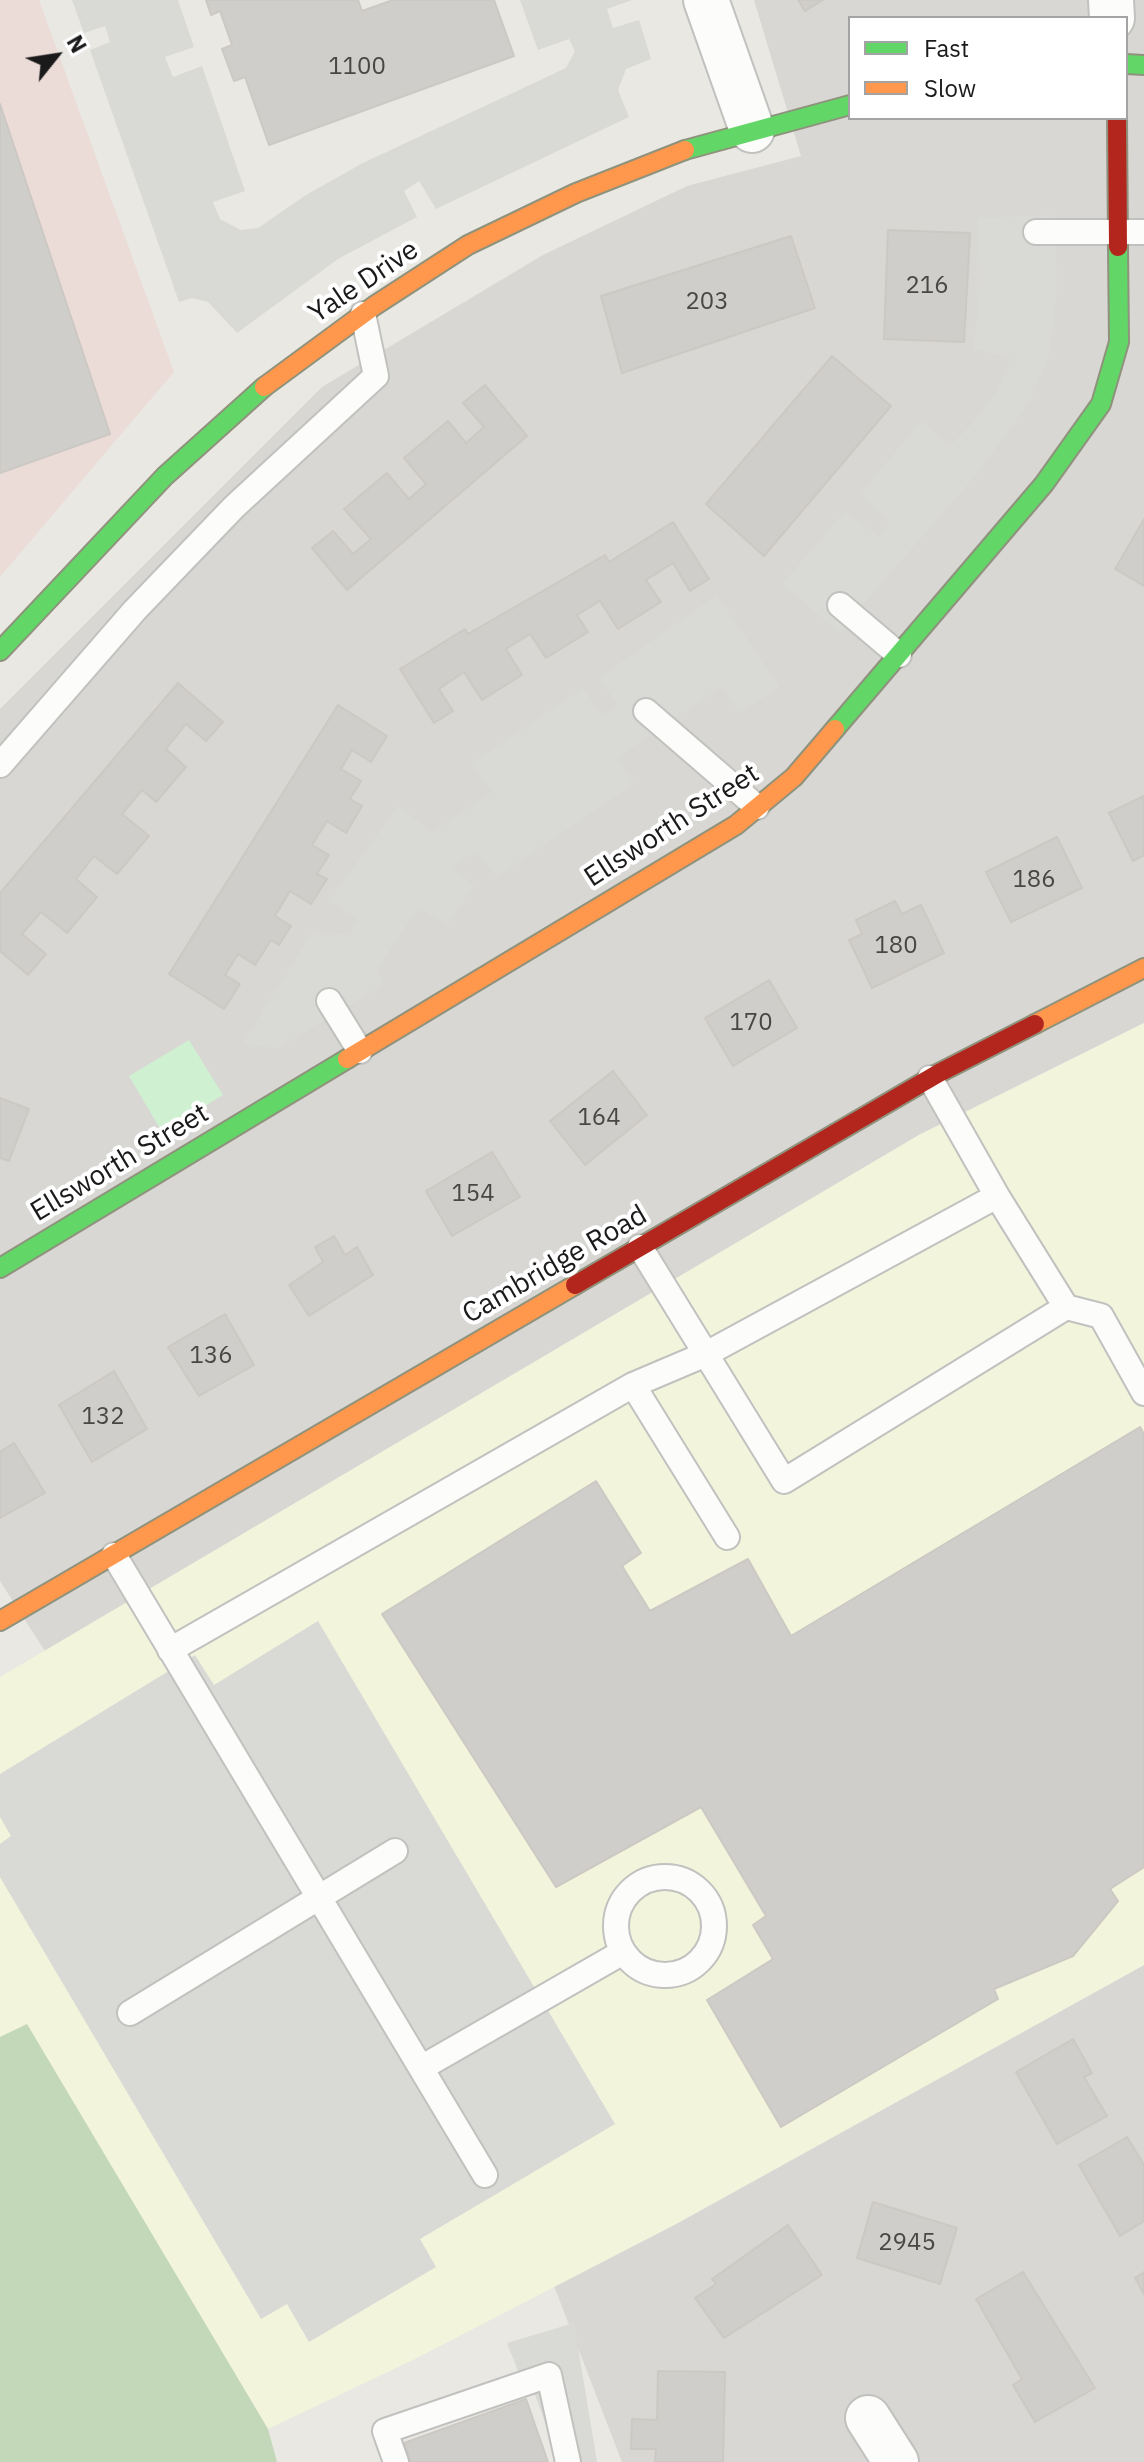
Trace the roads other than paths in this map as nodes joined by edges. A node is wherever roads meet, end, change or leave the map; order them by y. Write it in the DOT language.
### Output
graph roads {
  1 [pos="706,0"];
  2 [pos="848,106"];
  3 [pos="1117,120"];
  4 [pos="752,130"];
  5 [pos="1036,232"];
  6 [pos="1144,232"];
  7 [pos="1119,233"];
  8 [pos="363,314"];
  9 [pos="840,605"];
  10 [pos="0,651"];
  11 [pos="899,655"];
  12 [pos="646,711"];
  13 [pos="0,765"];
  14 [pos="757,807"];
  15 [pos="1144,968"];
  16 [pos="329,1001"];
  17 [pos="360,1051"];
  18 [pos="930,1078"];
  19 [pos="997,1196"];
  20 [pos="640,1247"];
  21 [pos="0,1268"];
  22 [pos="1066,1307"];
  23 [pos="706,1354"];
  24 [pos="633,1385"];
  25 [pos="1144,1393"];
  26 [pos="727,1537"];
  27 [pos="114,1555"];
  28 [pos="0,1621"];
  29 [pos="170,1650"];
  30 [pos="395,1851"];
  31 [pos="319,1898"];
  32 [pos="623,1952"];
  33 [pos="130,2013"];
  34 [pos="421,2068"];
  35 [pos="485,2175"];
  36 [pos="868,2418"];
  37 [pos="396,2462"];
  38 [pos="568,2462"];
  39 [pos="896,2462"];
  1 -- 4 [label="street"];
  2 -- 4 [label="street, Yale Drive"];
  3 -- 7 [label="street, Ellsworth Street"];
  4 -- 8 [label="street, Yale Drive"];
  5 -- 7 [label="lane"];
  6 -- 7 [label="lane"];
  7 -- 11 [label="street, Ellsworth Street"];
  8 -- 10 [label="street, Yale Drive"];
  8 -- 13 [label="lane"];
  9 -- 11 [label="lane"];
  11 -- 14 [label="street, Ellsworth Street"];
  12 -- 14 [label="lane"];
  14 -- 17 [label="street, Ellsworth Street"];
  15 -- 18 [label="street, Cambridge Road"];
  16 -- 17 [label="lane"];
  17 -- 21 [label="street, Ellsworth Street"];
  18 -- 19 [label="lane"];
  18 -- 20 [label="street, Cambridge Road"];
  19 -- 22 [label="lane"];
  19 -- 23 [label="lane"];
  20 -- 23 [label="lane"];
  20 -- 27 [label="street, Cambridge Road"];
  22 -- 23 [label="lane"];
  22 -- 25 [label="lane"];
  23 -- 24 [label="lane"];
  24 -- 26 [label="lane"];
  24 -- 29 [label="lane"];
  27 -- 28 [label="street, Cambridge Road"];
  27 -- 29 [label="lane"];
  29 -- 31 [label="lane"];
  30 -- 31 [label="lane"];
  31 -- 33 [label="lane"];
  31 -- 34 [label="lane"];
  32 -- 32 [label="lane"];
  32 -- 34 [label="lane"];
  34 -- 35 [label="lane"];
  36 -- 39 [label="street"];
  37 -- 38 [label="lane"];
}
